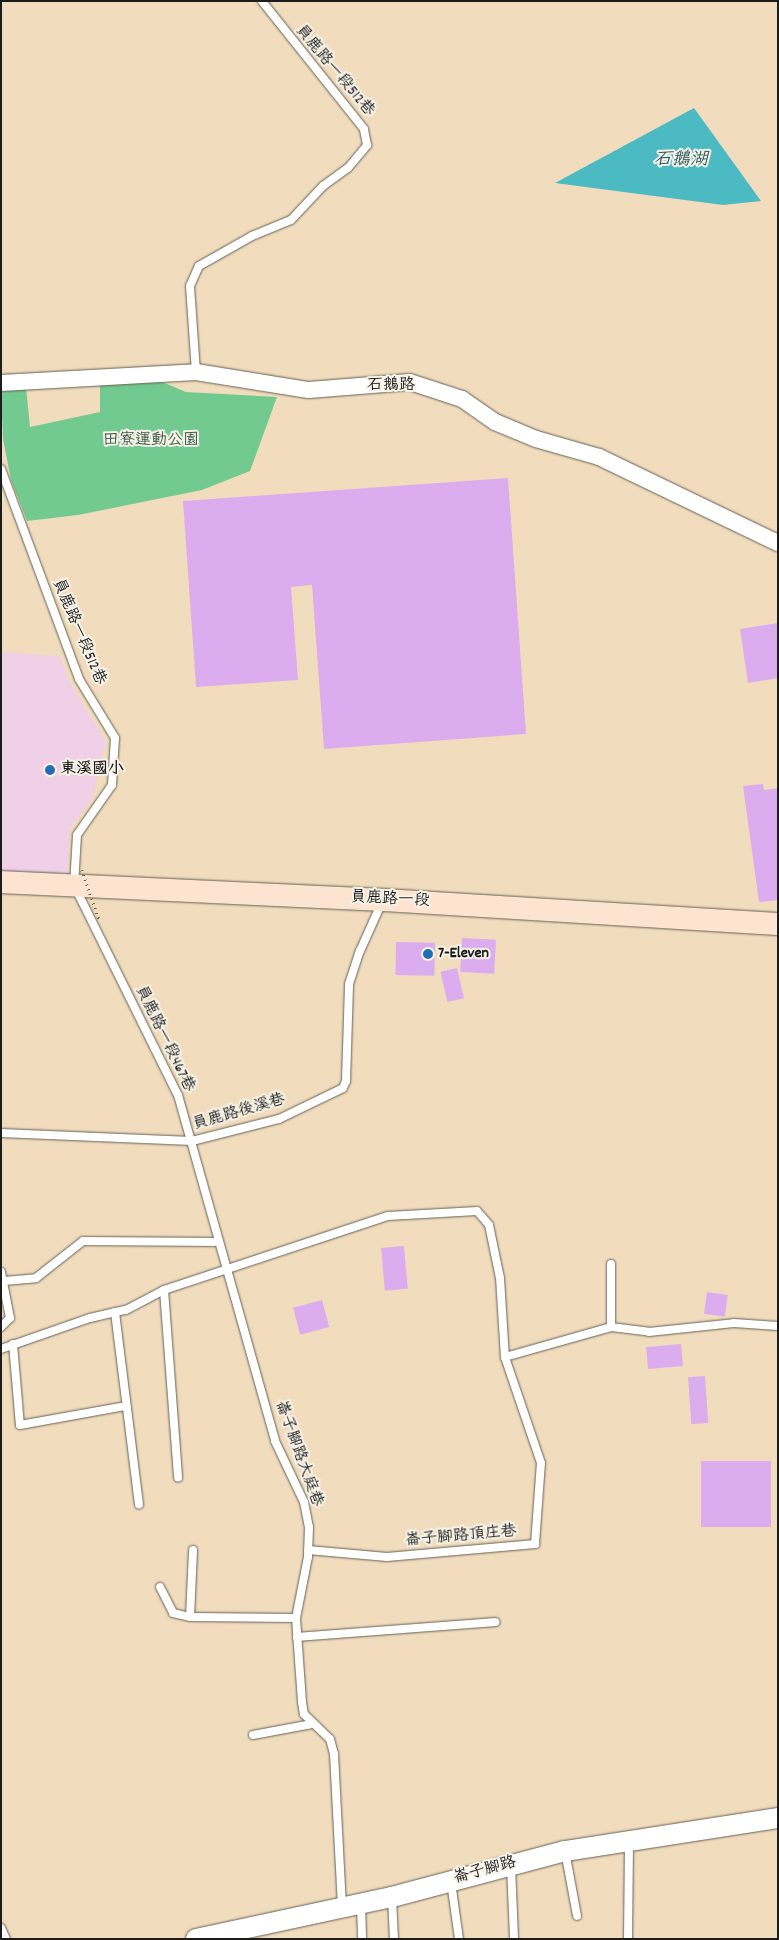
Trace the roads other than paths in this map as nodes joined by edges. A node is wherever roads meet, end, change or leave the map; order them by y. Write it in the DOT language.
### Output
graph roads {
  1 [pos="262,1"];
  2 [pos="196,372"];
  3 [pos="1,382"];
  4 [pos="1,469"];
  5 [pos="778,543"];
  6 [pos="78,877"];
  7 [pos="1,882"];
  8 [pos="383,900"];
  9 [pos="778,924"];
  10 [pos="1,1133"];
  11 [pos="192,1141"];
  12 [pos="219,1242"];
  13 [pos="611,1264"];
  14 [pos="227,1271"];
  15 [pos="1,1272"];
  16 [pos="4,1281"];
  17 [pos="164,1290"];
  18 [pos="115,1312"];
  19 [pos="778,1326"];
  20 [pos="1,1327"];
  21 [pos="611,1327"];
  22 [pos="13,1344"];
  23 [pos="1,1349"];
  24 [pos="504,1357"];
  25 [pos="126,1406"];
  26 [pos="178,1477"];
  27 [pos="139,1505"];
  28 [pos="192,1550"];
  29 [pos="308,1550"];
  30 [pos="160,1588"];
  31 [pos="190,1617"];
  32 [pos="296,1618"];
  33 [pos="495,1622"];
  34 [pos="297,1637"];
  35 [pos="312,1724"];
  36 [pos="253,1735"];
  37 [pos="778,1818"];
  38 [pos="629,1839"];
  39 [pos="565,1851"];
  40 [pos="511,1864"];
  41 [pos="451,1880"];
  42 [pos="392,1897"];
  43 [pos="351,1906"];
  44 [pos="577,1916"];
  45 [pos="1,1928"];
  46 [pos="199,1938"];
  47 [pos="6,1939"];
  48 [pos="362,1939"];
  49 [pos="394,1939"];
  50 [pos="459,1939"];
  51 [pos="514,1939"];
  52 [pos="628,1939"];
  1 -- 2 [label="lane, 員鹿路一段512巷"];
  2 -- 3 [label="street, 石鵝路"];
  2 -- 5 [label="street, 石鵝路"];
  4 -- 6 [label="lane, 員鹿路一段512巷"];
  6 -- 7 [label="main road, 員鹿路一段"];
  6 -- 8 [label="main road, 員鹿路一段"];
  6 -- 11 [label="lane, 員鹿路一段467巷"];
  8 -- 9 [label="main road, 員鹿路一段"];
  8 -- 11 [label="lane, 員鹿路後溪巷"];
  10 -- 11 [label="lane, 員鹿路後溪巷"];
  11 -- 12 [label="lane, 員鹿路一段467巷"];
  12 -- 14 [label="lane, 員鹿路一段467巷"];
  12 -- 16 [label="lane"];
  13 -- 21 [label="lane"];
  14 -- 17 [label="lane"];
  14 -- 24 [label="lane"];
  14 -- 29 [label="lane, 崙子腳路大庭巷"];
  15 -- 16 [label="lane"];
  16 -- 20 [label="lane"];
  17 -- 18 [label="lane"];
  17 -- 26 [label="lane"];
  18 -- 22 [label="lane"];
  18 -- 25 [label="lane"];
  19 -- 21 [label="lane"];
  21 -- 24 [label="lane"];
  22 -- 23 [label="lane"];
  22 -- 25 [label="lane"];
  24 -- 29 [label="lane, 崙子腳路頂庄巷"];
  25 -- 27 [label="lane"];
  28 -- 31 [label="lane"];
  29 -- 32 [label="lane, 崙子腳路大庭巷"];
  30 -- 31 [label="lane"];
  31 -- 32 [label="lane"];
  32 -- 34 [label="lane, 崙子腳路大庭巷"];
  33 -- 34 [label="lane"];
  34 -- 35 [label="lane, 崙子腳路大庭巷"];
  35 -- 36 [label="lane"];
  35 -- 43 [label="lane, 崙子腳路大庭巷"];
  37 -- 38 [label="street, 崙子腳路"];
  38 -- 39 [label="street, 崙子腳路"];
  38 -- 52 [label="lane"];
  39 -- 40 [label="street, 崙子腳路"];
  39 -- 44 [label="lane"];
  40 -- 41 [label="street, 崙子腳路"];
  40 -- 51 [label="lane"];
  41 -- 42 [label="street, 崙子腳路"];
  41 -- 50 [label="lane"];
  42 -- 43 [label="street, 崙子腳路"];
  42 -- 49 [label="lane"];
  43 -- 46 [label="street, 崙子腳路"];
  43 -- 48 [label="lane, 崙子腳路大庭巷"];
  45 -- 47 [label="lane"];
}
